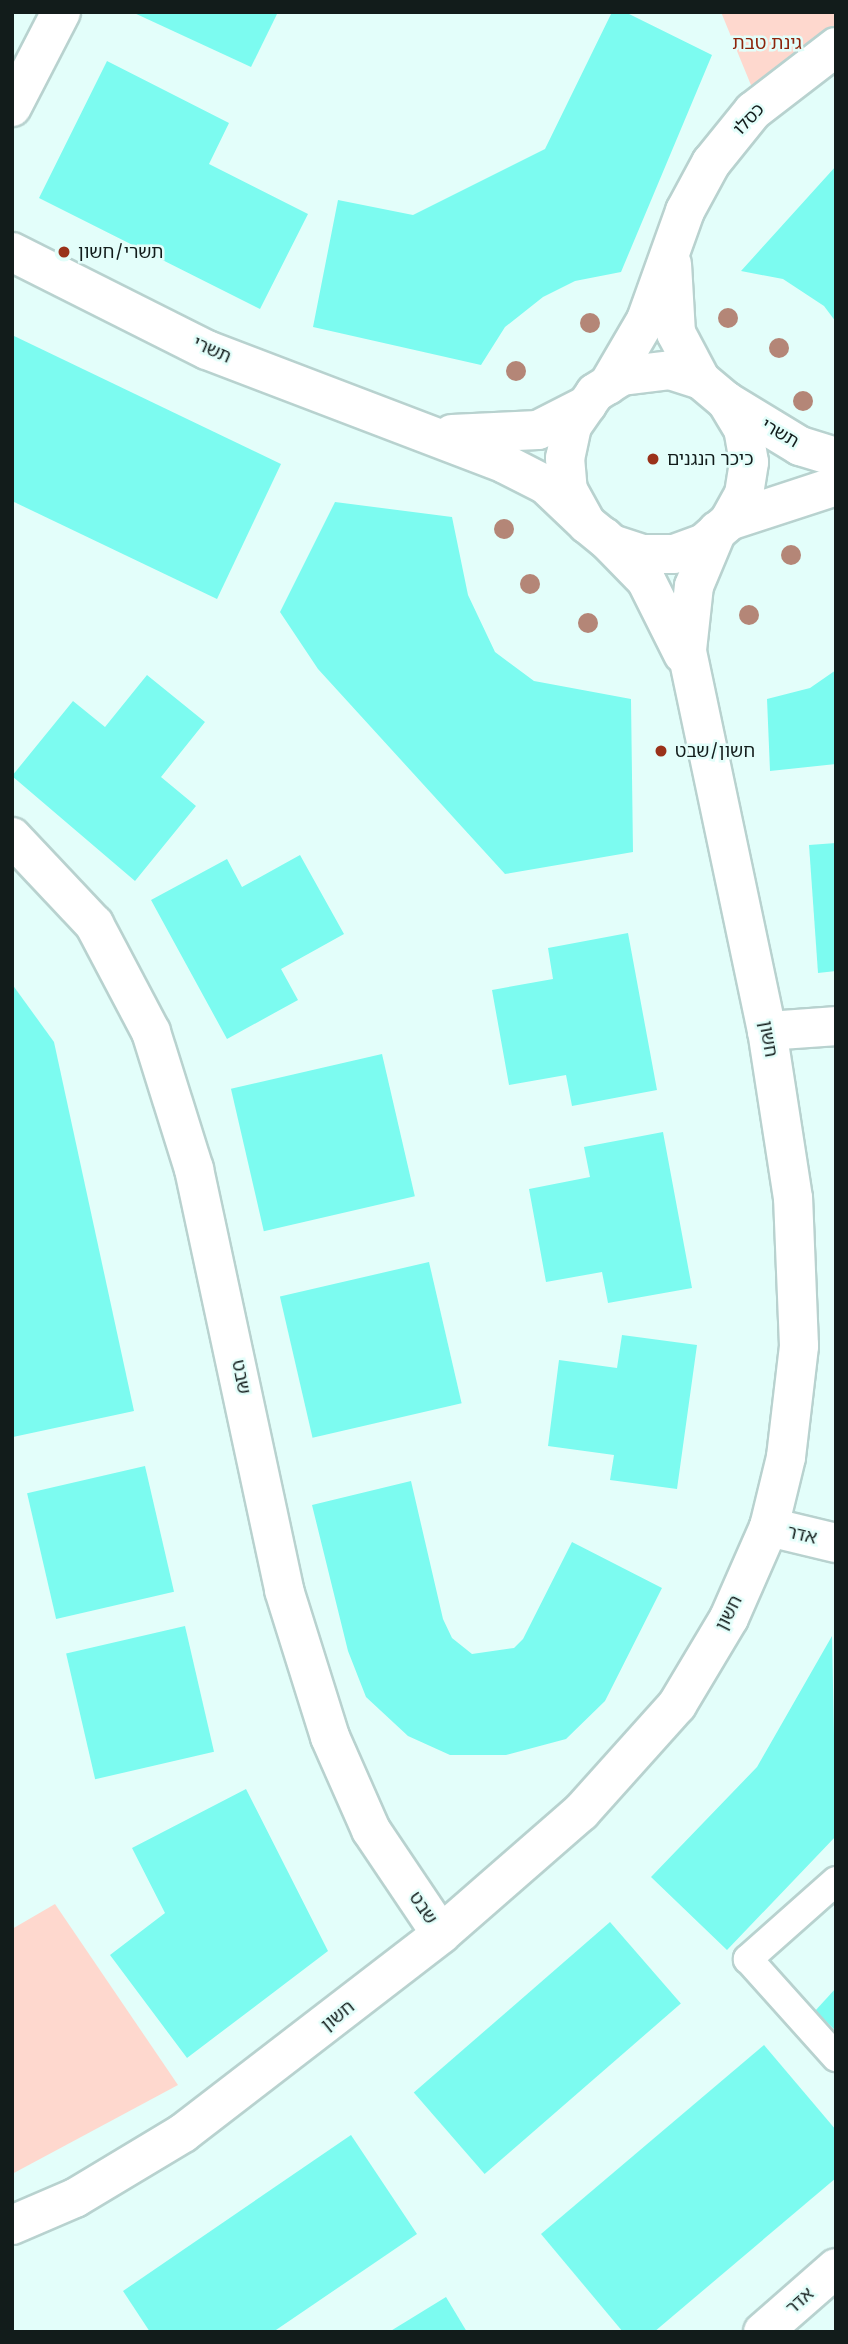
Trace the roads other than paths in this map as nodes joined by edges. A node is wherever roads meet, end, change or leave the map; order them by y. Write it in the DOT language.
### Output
graph roads {
  1 [pos="61,12"];
  2 [pos="836,47"];
  3 [pos="12,107"];
  4 [pos="685,211"];
  5 [pos="12,252"];
  6 [pos="714,391"];
  7 [pos="597,395"];
  8 [pos="419,430"];
  9 [pos="836,457"];
  10 [pos="836,486"];
  11 [pos="723,526"];
  12 [pos="594,529"];
  13 [pos="693,679"];
  14 [pos="12,837"];
  15 [pos="836,1026"];
  16 [pos="767,1031"];
  17 [pos="769,1527"];
  18 [pos="836,1543"];
  19 [pos="836,1881"];
  20 [pos="441,1934"];
  21 [pos="836,2057"];
  22 [pos="12,2225"];
  23 [pos="836,2269"];
  24 [pos="763,2332"];
  1 -- 3 [label="street"];
  2 -- 4 [label="street, כסלו"];
  4 -- 6 [label="street, כסלו"];
  4 -- 7 [label="street, כסלו"];
  5 -- 8 [label="street, תשרי"];
  6 -- 7 [label="street"];
  6 -- 9 [label="street, תשרי"];
  6 -- 11 [label="street"];
  7 -- 8 [label="street, תשרי"];
  7 -- 12 [label="street"];
  8 -- 12 [label="street, תשרי"];
  10 -- 11 [label="street"];
  11 -- 12 [label="street"];
  11 -- 13 [label="street, חשון"];
  12 -- 13 [label="street, חשון"];
  13 -- 16 [label="street, חשון"];
  14 -- 20 [label="street, שבט"];
  15 -- 16 [label="street"];
  16 -- 17 [label="street, חשון"];
  17 -- 18 [label="street, אדר"];
  17 -- 20 [label="street, חשון"];
  19 -- 21 [label="lane"];
  20 -- 22 [label="street, חשון"];
  23 -- 24 [label="street, אדר"];
}
